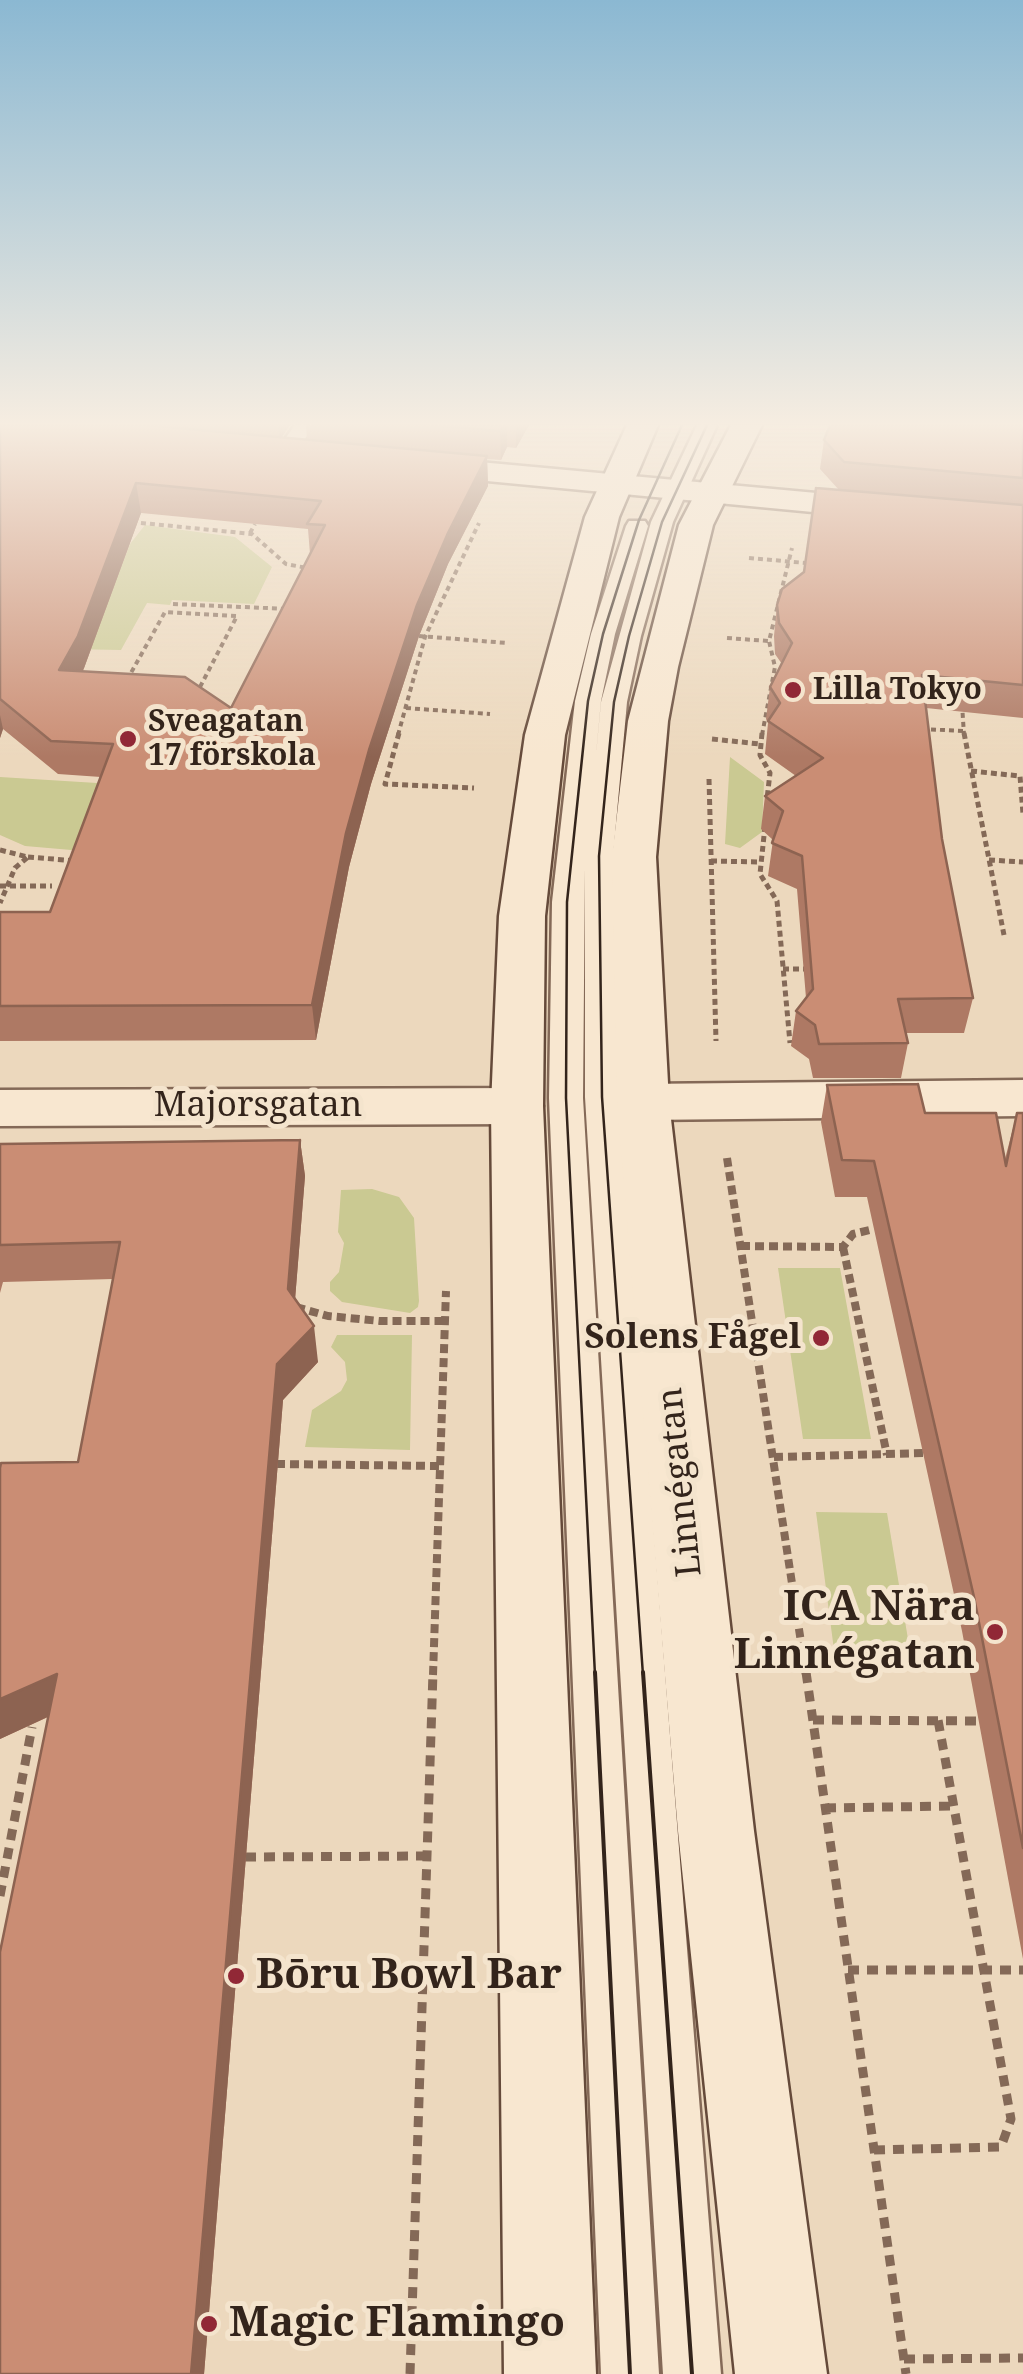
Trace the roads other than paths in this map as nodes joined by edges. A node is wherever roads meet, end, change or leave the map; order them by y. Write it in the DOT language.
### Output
graph roads {
  1 [pos="617,536"];
  2 [pos="643,536"];
  3 [pos="652,536"];
  4 [pos="693,536"];
  5 [pos="1023,1099"];
  6 [pos="643,1102"];
  7 [pos="517,1106"];
  8 [pos="0,1108"];
  9 [pos="550,2374"];
  10 [pos="630,2374"];
  11 [pos="692,2374"];
  12 [pos="780,2374"];
  1 -- 7 [label="street, Linnégatan"];
  2 -- 10 [label="lane"];
  3 -- 11 [label="lane"];
  4 -- 6 [label="street, Linnégatan"];
  5 -- 6 [label="street"];
  6 -- 12 [label="street, Linnégatan"];
  7 -- 8 [label="street, Majorsgatan"];
  7 -- 9 [label="street, Linnégatan"];
}
